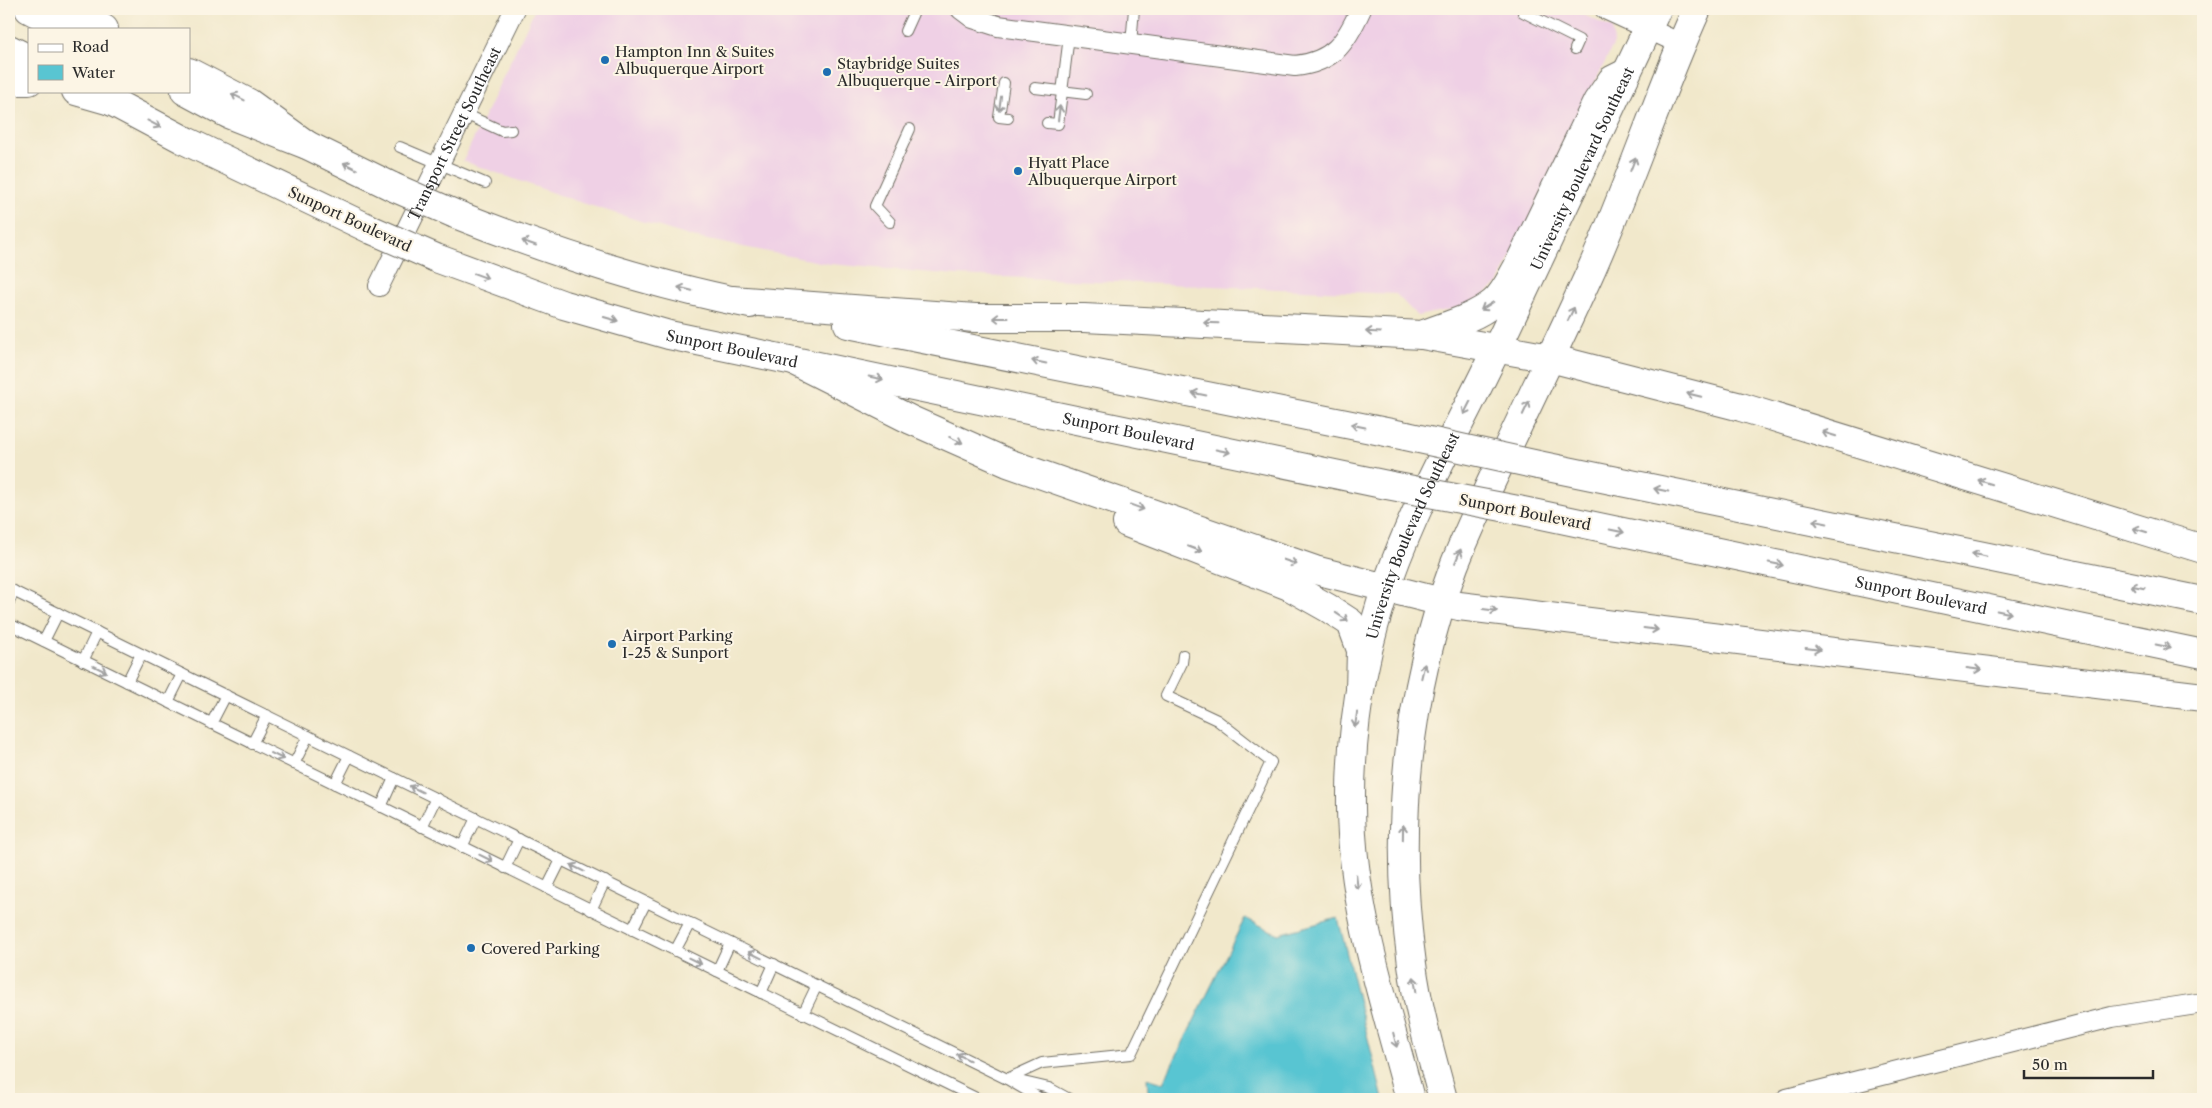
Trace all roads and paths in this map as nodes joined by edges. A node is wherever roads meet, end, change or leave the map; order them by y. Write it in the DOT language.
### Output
graph roads {
  1 [pos="29,9"];
  2 [pos="66,9"];
  3 [pos="515,9"];
  4 [pos="915,9"];
  5 [pos="961,9"];
  6 [pos="1134,9"];
  7 [pos="1361,9"];
  8 [pos="1524,9"];
  9 [pos="1605,9"];
  10 [pos="1696,9"];
  11 [pos="1652,19"];
  12 [pos="65,28"];
  13 [pos="102,28"];
  14 [pos="905,31"];
  15 [pos="1069,36"];
  16 [pos="1132,44"];
  17 [pos="1681,44"];
  18 [pos="9,49"];
  19 [pos="1575,49"];
  20 [pos="28,58"];
  21 [pos="190,73"];
  22 [pos="1626,73"];
  23 [pos="9,80"];
  24 [pos="28,81"];
  25 [pos="1004,83"];
  26 [pos="1035,88"];
  27 [pos="1062,91"];
  28 [pos="81,92"];
  29 [pos="187,92"];
  30 [pos="1086,94"];
  31 [pos="102,96"];
  32 [pos="463,113"];
  33 [pos="1008,118"];
  34 [pos="1047,123"];
  35 [pos="910,129"];
  36 [pos="511,130"];
  37 [pos="307,145"];
  38 [pos="400,147"];
  39 [pos="439,164"];
  40 [pos="485,183"];
  41 [pos="890,222"];
  42 [pos="379,286"];
  43 [pos="732,300"];
  44 [pos="1422,335"];
  45 [pos="1496,349"];
  46 [pos="1550,358"];
  47 [pos="794,361"];
  48 [pos="1008,463"];
  49 [pos="2203,549"];
  50 [pos="1386,587"];
  51 [pos="11,590"];
  52 [pos="2203,601"];
  53 [pos="9,602"];
  54 [pos="1442,602"];
  55 [pos="58,613"];
  56 [pos="9,624"];
  57 [pos="97,632"];
  58 [pos="44,641"];
  59 [pos="141,654"];
  60 [pos="2203,654"];
  61 [pos="1183,655"];
  62 [pos="83,661"];
  63 [pos="182,674"];
  64 [pos="127,682"];
  65 [pos="1360,691"];
  66 [pos="226,695"];
  67 [pos="2203,697"];
  68 [pos="168,702"];
  69 [pos="267,716"];
  70 [pos="211,724"];
  71 [pos="308,736"];
  72 [pos="252,744"];
  73 [pos="349,756"];
  74 [pos="294,764"];
  75 [pos="394,778"];
  76 [pos="335,784"];
  77 [pos="436,798"];
  78 [pos="381,807"];
  79 [pos="476,818"];
  80 [pos="422,827"];
  81 [pos="519,839"];
  82 [pos="462,847"];
  83 [pos="561,860"];
  84 [pos="505,868"];
  85 [pos="605,881"];
  86 [pos="547,888"];
  87 [pos="646,902"];
  88 [pos="592,910"];
  89 [pos="690,923"];
  90 [pos="632,930"];
  91 [pos="730,943"];
  92 [pos="675,951"];
  93 [pos="774,964"];
  94 [pos="716,971"];
  95 [pos="817,985"];
  96 [pos="761,993"];
  97 [pos="2203,1003"];
  98 [pos="803,1014"];
  99 [pos="1007,1079"];
  100 [pos="978,1099"];
  101 [pos="1041,1099"];
  102 [pos="1069,1099"];
  103 [pos="1410,1099"];
  104 [pos="1443,1099"];
  105 [pos="1787,1099"];
  1 -- 12 [label="main road"];
  2 -- 13 [label="main road"];
  3 -- 32 [label="street, Transport Street Southeast"];
  4 -- 14 [label="lane"];
  5 -- 15 [label="street"];
  6 -- 16 [label="lane"];
  7 -- 16 [label="street"];
  8 -- 19 [label="lane"];
  9 -- 11 [label="street"];
  10 -- 17 [label="main road"];
  11 -- 17 [label="street"];
  11 -- 22 [label="main road, University Boulevard Southeast"];
  15 -- 16 [label="street"];
  15 -- 27 [label="lane"];
  46 -- 17 [label="main road, one-way"];
  18 -- 20 [label="main road"];
  37 -- 21 [label="main road, one-way"];
  22 -- 44 [label="main road, one-way"];
  22 -- 45 [label="main road, University Boulevard Southeast"];
  23 -- 24 [label="main road"];
  25 -- 33 [label="lane, one-way"];
  26 -- 27 [label="lane"];
  27 -- 30 [label="lane"];
  34 -- 27 [label="lane, one-way"];
  28 -- 31 [label="main road, Sunport Boulevard"];
  29 -- 37 [label="main road"];
  31 -- 47 [label="main road, Sunport Boulevard, one-way, bridge"];
  32 -- 36 [label="lane"];
  32 -- 39 [label="street, Transport Street Southeast"];
  35 -- 41 [label="lane"];
  43 -- 37 [label="main road, one-way, bridge"];
  38 -- 39 [label="lane"];
  39 -- 40 [label="lane"];
  39 -- 42 [label="street, Transport Street Southeast"];
  44 -- 43 [label="main road, one-way"];
  52 -- 43 [label="main road, one-way, bridge"];
  44 -- 45 [label="main road"];
  45 -- 46 [label="main road"];
  45 -- 50 [label="main road, University Boulevard Southeast, one-way"];
  49 -- 46 [label="main road, one-way"];
  54 -- 46 [label="main road, one-way"];
  47 -- 48 [label="main road, one-way"];
  47 -- 60 [label="main road, Sunport Boulevard, one-way, bridge"];
  48 -- 50 [label="main road, one-way"];
  48 -- 65 [label="main road, one-way"];
  50 -- 54 [label="main road"];
  50 -- 65 [label="main road, University Boulevard Southeast"];
  51 -- 53 [label="lane"];
  51 -- 55 [label="lane"];
  54 -- 67 [label="main road, one-way"];
  104 -- 54 [label="main road, one-way"];
  55 -- 57 [label="lane"];
  55 -- 58 [label="lane"];
  56 -- 58 [label="lane"];
  57 -- 59 [label="lane"];
  57 -- 62 [label="lane"];
  58 -- 62 [label="lane"];
  59 -- 63 [label="lane"];
  59 -- 64 [label="lane"];
  61 -- 99 [label="lane"];
  62 -- 64 [label="lane, one-way"];
  63 -- 66 [label="lane"];
  63 -- 68 [label="lane"];
  64 -- 68 [label="lane"];
  65 -- 103 [label="main road, University Boulevard Southeast, one-way"];
  66 -- 69 [label="lane"];
  66 -- 70 [label="lane"];
  68 -- 70 [label="lane"];
  69 -- 71 [label="lane"];
  69 -- 72 [label="lane"];
  70 -- 72 [label="lane"];
  71 -- 73 [label="lane"];
  71 -- 74 [label="lane"];
  72 -- 74 [label="lane, one-way"];
  73 -- 75 [label="lane"];
  73 -- 76 [label="lane"];
  74 -- 76 [label="lane"];
  77 -- 75 [label="lane, one-way"];
  75 -- 78 [label="lane"];
  76 -- 78 [label="lane"];
  77 -- 79 [label="lane"];
  77 -- 80 [label="lane"];
  78 -- 80 [label="lane"];
  79 -- 81 [label="lane"];
  79 -- 82 [label="lane"];
  80 -- 82 [label="lane"];
  81 -- 83 [label="lane"];
  81 -- 84 [label="lane"];
  82 -- 84 [label="lane, one-way"];
  85 -- 83 [label="lane, one-way"];
  83 -- 86 [label="lane"];
  84 -- 86 [label="lane"];
  85 -- 87 [label="lane"];
  85 -- 88 [label="lane"];
  86 -- 88 [label="lane"];
  87 -- 89 [label="lane"];
  87 -- 90 [label="lane"];
  88 -- 90 [label="lane"];
  89 -- 91 [label="lane"];
  89 -- 92 [label="lane"];
  90 -- 92 [label="lane"];
  93 -- 91 [label="lane, one-way"];
  91 -- 94 [label="lane"];
  92 -- 94 [label="lane, one-way"];
  93 -- 95 [label="lane"];
  93 -- 96 [label="lane"];
  94 -- 96 [label="lane"];
  95 -- 98 [label="lane"];
  99 -- 95 [label="lane, one-way"];
  96 -- 98 [label="lane"];
  97 -- 105 [label="street"];
  98 -- 100 [label="lane"];
  99 -- 101 [label="lane"];
  99 -- 102 [label="lane"];
}
